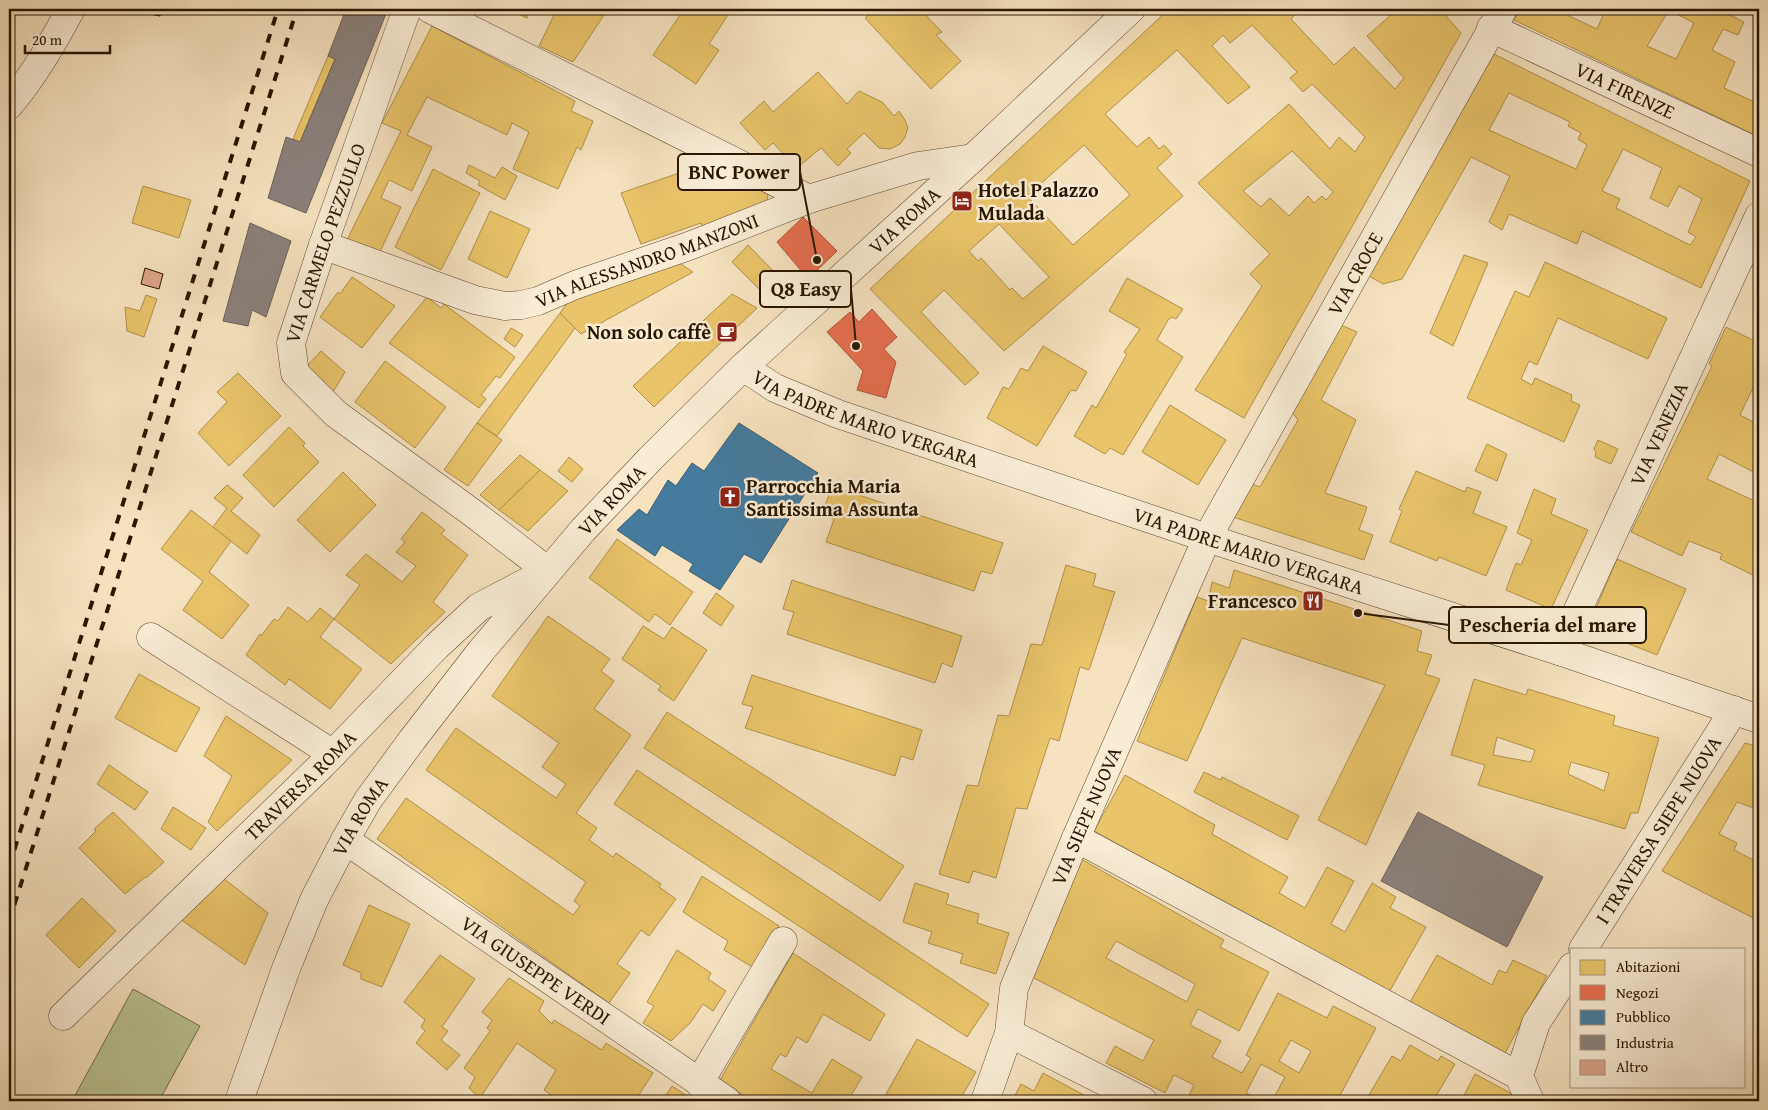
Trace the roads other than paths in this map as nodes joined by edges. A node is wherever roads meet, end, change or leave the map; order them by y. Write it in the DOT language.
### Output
graph roads {
  1 [pos="71,9"];
  2 [pos="407,9"];
  3 [pos="430,9"];
  4 [pos="1131,9"];
  5 [pos="1497,18"];
  6 [pos="9,105"];
  7 [pos="1759,153"];
  8 [pos="973,158"];
  9 [pos="809,199"];
  10 [pos="1759,216"];
  11 [pos="323,245"];
  12 [pos="743,367"];
  13 [pos="1207,538"];
  14 [pos="548,571"];
  15 [pos="151,637"];
  16 [pos="1559,651"];
  17 [pos="1747,714"];
  18 [pos="333,754"];
  19 [pos="1076,838"];
  20 [pos="345,840"];
  21 [pos="783,940"];
  22 [pos="1585,948"];
  23 [pos="1570,970"];
  24 [pos="63,1016"];
  25 [pos="1009,1033"];
  26 [pos="1519,1076"];
  27 [pos="699,1083"];
  28 [pos="1135,1099"];
  29 [pos="239,1101"];
  30 [pos="726,1101"];
  31 [pos="985,1101"];
  32 [pos="1530,1101"];
  1 -- 6 [label="street"];
  2 -- 11 [label="street, VIA CARMELO PEZZULLO"];
  3 -- 9 [label="street"];
  4 -- 8 [label="street, VIA ROMA"];
  5 -- 7 [label="street, VIA FIRENZE"];
  5 -- 13 [label="street, VIA CROCE"];
  8 -- 9 [label="street, VIA ALESSANDRO MANZONI"];
  8 -- 12 [label="street, VIA ROMA"];
  9 -- 11 [label="street, VIA ALESSANDRO MANZONI"];
  10 -- 16 [label="street, VIA VENEZIA"];
  11 -- 14 [label="street, VIA CARMELO PEZZULLO"];
  12 -- 13 [label="street, VIA PADRE MARIO VERGARA"];
  12 -- 14 [label="street, VIA ROMA"];
  13 -- 16 [label="street, VIA PADRE MARIO VERGARA"];
  13 -- 19 [label="street, VIA SIEPE NUOVA"];
  14 -- 18 [label="street, TRAVERSA ROMA"];
  14 -- 20 [label="street, VIA ROMA"];
  15 -- 18 [label="street"];
  16 -- 17 [label="street, VIA PADRE MARIO VERGARA"];
  17 -- 22 [label="street, I TRAVERSA SIEPE NUOVA"];
  18 -- 24 [label="street, TRAVERSA ROMA"];
  19 -- 25 [label="street, VIA SIEPE NUOVA"];
  19 -- 26 [label="street"];
  20 -- 27 [label="street, VIA GIUSEPPE VERDI"];
  20 -- 29 [label="street, VIA ROMA"];
  21 -- 27 [label="street"];
  23 -- 26 [label="street"];
  25 -- 28 [label="street"];
  25 -- 31 [label="street, VIA SIEPE NUOVA"];
  26 -- 32 [label="street"];
  27 -- 30 [label="street, VIA GIUSEPPE VERDI"];
}
